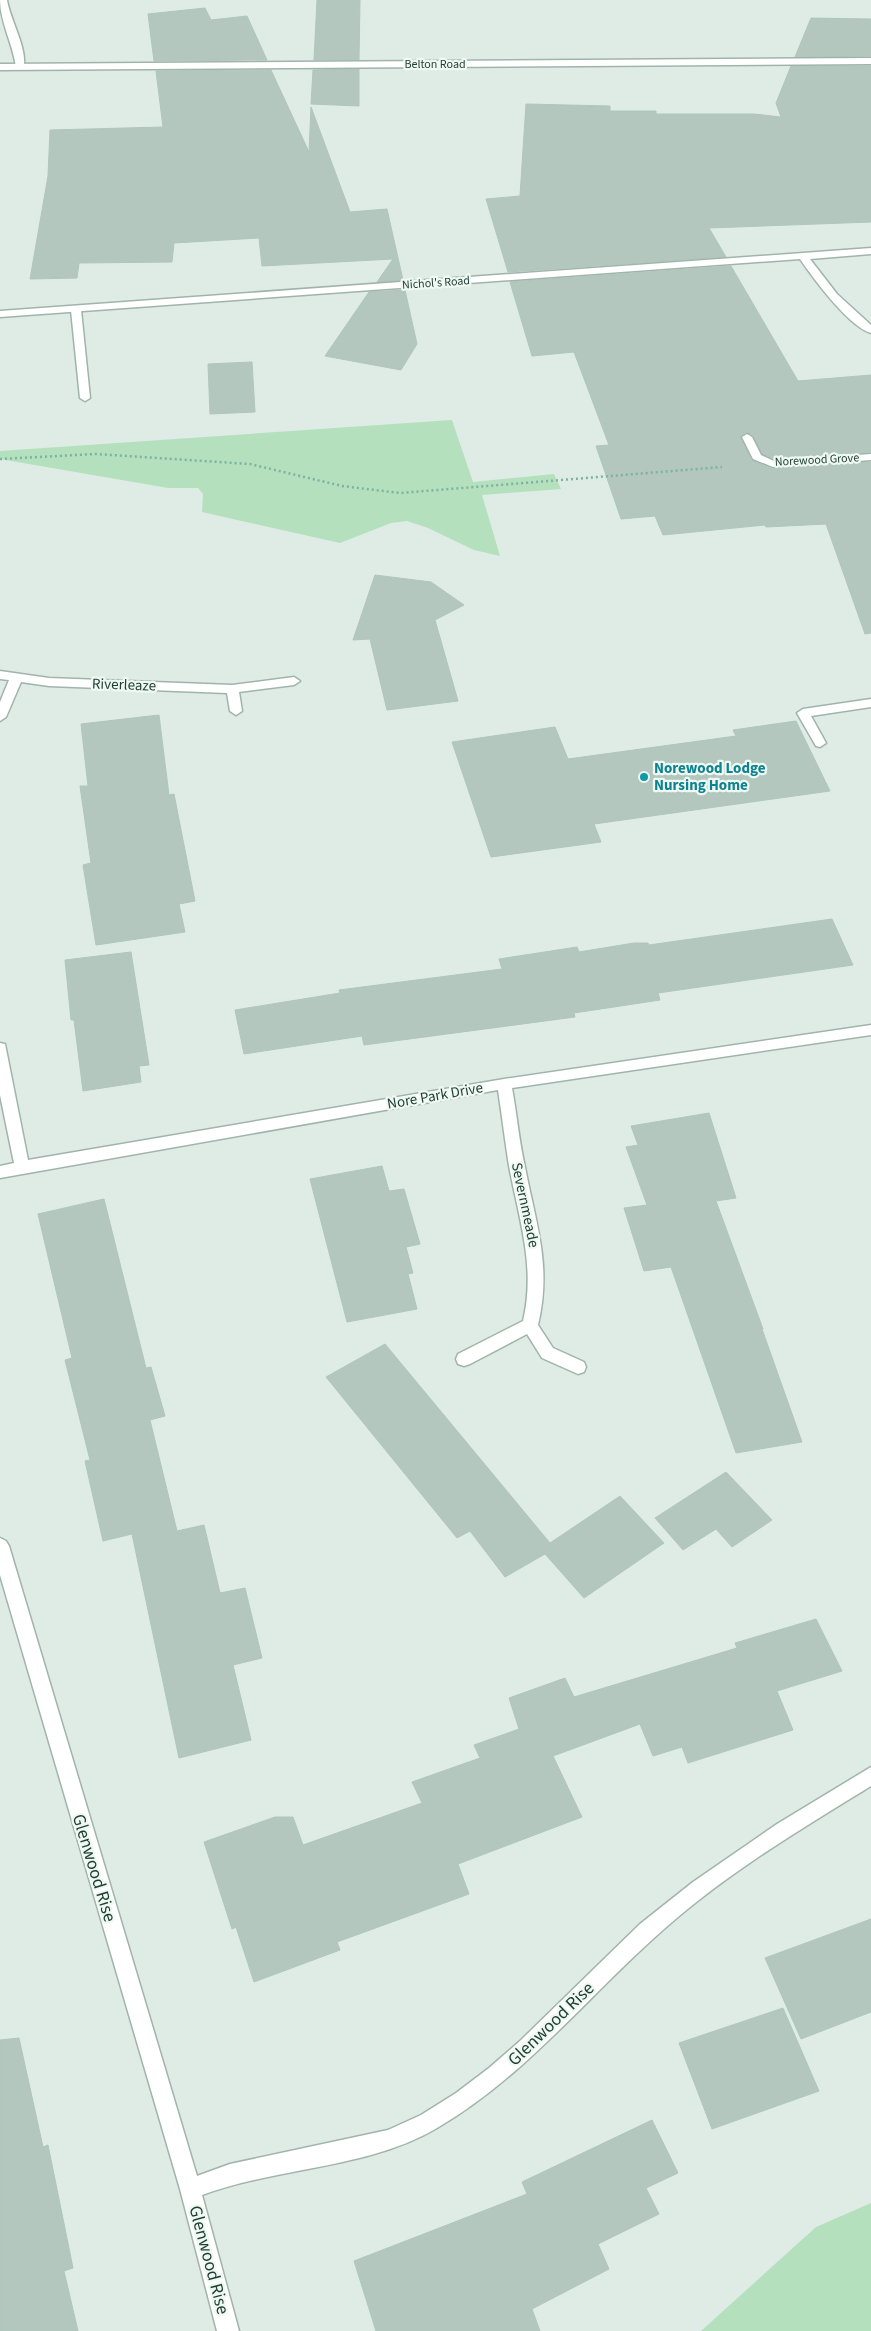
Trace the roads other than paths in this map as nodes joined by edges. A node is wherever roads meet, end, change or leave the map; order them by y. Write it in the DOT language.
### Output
graph roads {
  1 [pos="3,0"];
  2 [pos="871,61"];
  3 [pos="0,67"];
  4 [pos="20,67"];
  5 [pos="871,251"];
  6 [pos="803,256"];
  7 [pos="76,310"];
  8 [pos="0,314"];
  9 [pos="871,330"];
  10 [pos="85,398"];
  11 [pos="747,437"];
  12 [pos="871,457"];
  13 [pos="0,674"];
  14 [pos="16,678"];
  15 [pos="294,681"];
  16 [pos="232,689"];
  17 [pos="871,703"];
  18 [pos="236,712"];
  19 [pos="0,717"];
  20 [pos="820,743"];
  21 [pos="871,1030"];
  22 [pos="0,1048"];
  23 [pos="504,1084"];
  24 [pos="22,1166"];
  25 [pos="0,1172"];
  26 [pos="530,1325"];
  27 [pos="464,1359"];
  28 [pos="578,1367"];
  29 [pos="0,1546"];
  30 [pos="871,1776"];
  31 [pos="190,2189"];
  32 [pos="228,2331"];
  1 -- 4 [label="street"];
  2 -- 4 [label="street, Belton Road"];
  3 -- 4 [label="street, Belton Road"];
  5 -- 6 [label="street, Nichol's Road"];
  6 -- 7 [label="street, Nichol's Road"];
  6 -- 9 [label="street"];
  7 -- 8 [label="street, Nichol's Road"];
  7 -- 10 [label="street"];
  11 -- 12 [label="street, Norewood Grove"];
  13 -- 14 [label="street, Riverleaze"];
  14 -- 16 [label="street, Riverleaze"];
  14 -- 19 [label="street"];
  15 -- 16 [label="street, Riverleaze"];
  16 -- 18 [label="street"];
  17 -- 20 [label="street"];
  21 -- 23 [label="street, Nore Park Drive"];
  22 -- 24 [label="street"];
  23 -- 24 [label="street, Nore Park Drive"];
  23 -- 26 [label="street, Severnmeade"];
  24 -- 25 [label="street, Nore Park Drive"];
  26 -- 27 [label="street"];
  26 -- 28 [label="street"];
  29 -- 31 [label="street, Glenwood Rise"];
  30 -- 31 [label="street, Glenwood Rise"];
  31 -- 32 [label="street, Glenwood Rise"];
}
